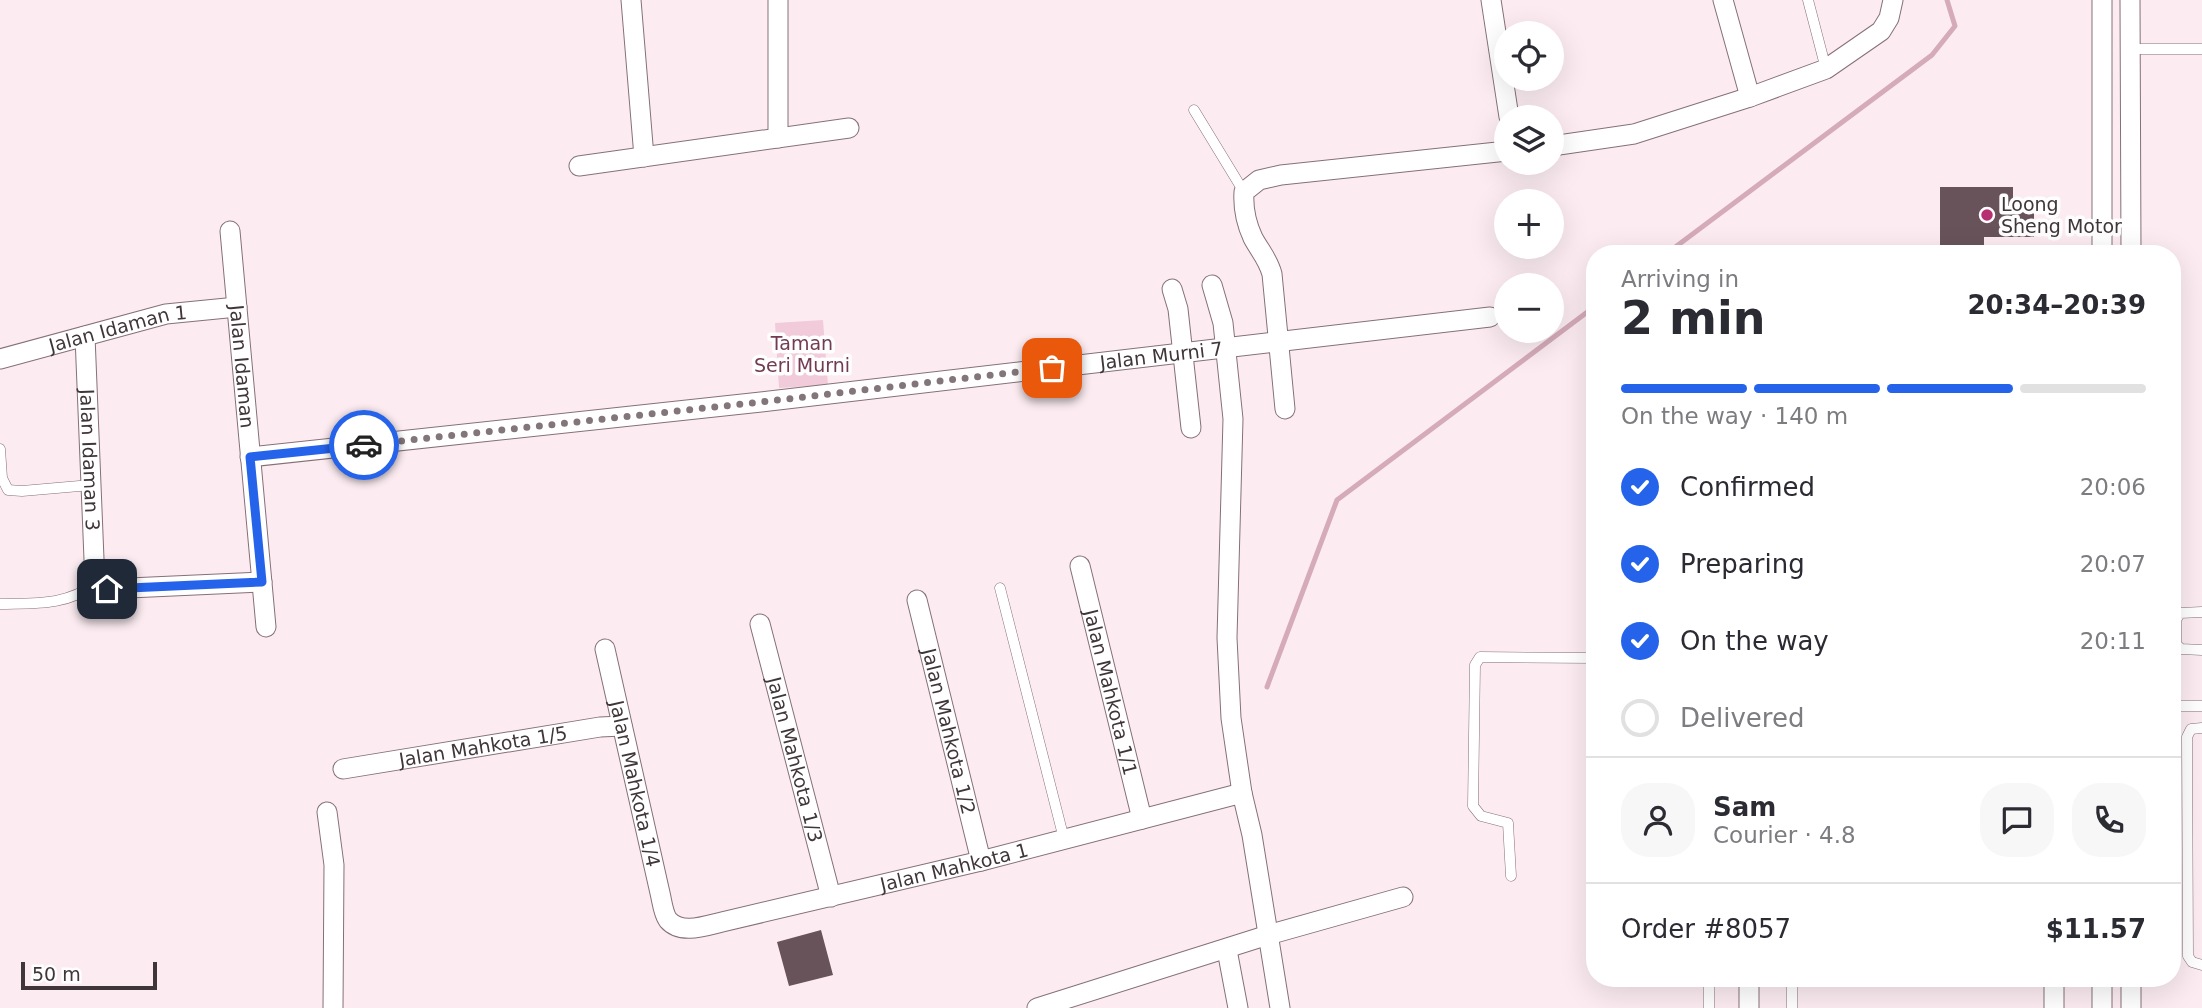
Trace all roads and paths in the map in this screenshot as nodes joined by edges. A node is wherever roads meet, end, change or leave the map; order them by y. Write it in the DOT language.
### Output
graph roads {
  1 [pos="631,0"];
  2 [pos="778,0"];
  3 [pos="1491,0"];
  4 [pos="1723,0"];
  5 [pos="1808,0"];
  6 [pos="1893,0"];
  7 [pos="2102,0"];
  8 [pos="2130,0"];
  9 [pos="2202,49"];
  10 [pos="2131,50"];
  11 [pos="1826,69"];
  12 [pos="1750,97"];
  13 [pos="1507,105"];
  14 [pos="1194,110"];
  15 [pos="849,128"];
  16 [pos="778,138"];
  17 [pos="1564,144"];
  18 [pos="1494,152"];
  19 [pos="644,157"];
  20 [pos="579,166"];
  21 [pos="1244,192"];
  22 [pos="230,232"];
  23 [pos="2102,245"];
  24 [pos="2131,245"];
  25 [pos="1212,285"];
  26 [pos="1172,289"];
  27 [pos="237,307"];
  28 [pos="1490,317"];
  29 [pos="85,336"];
  30 [pos="1278,341"];
  31 [pos="1226,347"];
  32 [pos="1184,352"];
  33 [pos="0,359"];
  34 [pos="1285,409"];
  35 [pos="1191,428"];
  36 [pos="0,449"];
  37 [pos="250,457"];
  38 [pos="91,485"];
  39 [pos="1080,566"];
  40 [pos="262,582"];
  41 [pos="95,584"];
  42 [pos="1000,588"];
  43 [pos="917,600"];
  44 [pos="0,604"];
  45 [pos="2202,612"];
  46 [pos="2181,613"];
  47 [pos="760,624"];
  48 [pos="266,627"];
  49 [pos="605,649"];
  50 [pos="2181,649"];
  51 [pos="2202,650"];
  52 [pos="1586,658"];
  53 [pos="2181,706"];
  54 [pos="2202,706"];
  55 [pos="622,726"];
  56 [pos="2202,728"];
  57 [pos="343,769"];
  58 [pos="1242,793"];
  59 [pos="327,812"];
  60 [pos="1142,819"];
  61 [pos="1064,839"];
  62 [pos="981,861"];
  63 [pos="1511,876"];
  64 [pos="831,897"];
  65 [pos="1403,897"];
  66 [pos="666,918"];
  67 [pos="1268,935"];
  68 [pos="1227,950"];
  69 [pos="2202,965"];
  70 [pos="1709,987"];
  71 [pos="1749,987"];
  72 [pos="1792,987"];
  73 [pos="2054,987"];
  74 [pos="2102,987"];
  75 [pos="2131,987"];
  76 [pos="1072,1003"];
  77 [pos="333,1008"];
  78 [pos="1037,1008"];
  79 [pos="1238,1008"];
  80 [pos="1280,1008"];
  81 [pos="1709,1008"];
  82 [pos="1749,1008"];
  83 [pos="1792,1008"];
  84 [pos="2054,1008"];
  85 [pos="2102,1008"];
  86 [pos="2131,1008"];
  1 -- 19 [label="street"];
  2 -- 16 [label="street"];
  3 -- 13 [label="street"];
  4 -- 12 [label="street"];
  5 -- 11 [label="lane"];
  6 -- 11 [label="street"];
  7 -- 23 [label="street"];
  8 -- 10 [label="street"];
  9 -- 10 [label="lane"];
  10 -- 24 [label="street"];
  11 -- 12 [label="street"];
  12 -- 17 [label="street"];
  14 -- 21 [label="lane"];
  15 -- 16 [label="street"];
  16 -- 19 [label="street"];
  18 -- 21 [label="street"];
  19 -- 20 [label="street"];
  21 -- 30 [label="street"];
  22 -- 27 [label="street, Jalan Idaman"];
  25 -- 31 [label="street"];
  26 -- 32 [label="street"];
  27 -- 29 [label="street, Jalan Idaman 1"];
  27 -- 37 [label="street, Jalan Idaman"];
  28 -- 30 [label="street, Jalan Murni 7"];
  29 -- 33 [label="street, Jalan Idaman 1"];
  29 -- 38 [label="street, Jalan Idaman 3"];
  30 -- 31 [label="street, Jalan Murni 7"];
  30 -- 34 [label="street"];
  31 -- 32 [label="street, Jalan Murni 7"];
  31 -- 58 [label="street"];
  32 -- 35 [label="street"];
  32 -- 37 [label="street, Jalan Murni 7"];
  36 -- 38 [label="lane"];
  37 -- 40 [label="street, Jalan Idaman"];
  38 -- 41 [label="street, Jalan Idaman 3"];
  39 -- 60 [label="street, Jalan Mahkota 1/1"];
  40 -- 41 [label="street"];
  40 -- 48 [label="street, Jalan Idaman"];
  41 -- 44 [label="lane"];
  42 -- 61 [label="lane"];
  43 -- 62 [label="street, Jalan Mahkota 1/2"];
  45 -- 46 [label="lane"];
  47 -- 64 [label="street, Jalan Mahkota 1/3"];
  49 -- 55 [label="street, Jalan Mahkota 1/4"];
  50 -- 51 [label="lane"];
  52 -- 63 [label="lane"];
  53 -- 54 [label="lane"];
  55 -- 57 [label="street, Jalan Mahkota 1/5"];
  55 -- 66 [label="street, Jalan Mahkota 1/4"];
  56 -- 69 [label="lane"];
  58 -- 60 [label="street, Jalan Mahkota 1"];
  58 -- 67 [label="street"];
  59 -- 77 [label="street"];
  60 -- 61 [label="street, Jalan Mahkota 1"];
  61 -- 62 [label="street, Jalan Mahkota 1"];
  62 -- 64 [label="street, Jalan Mahkota 1"];
  64 -- 66 [label="street, Jalan Mahkota 1"];
  65 -- 67 [label="street"];
  67 -- 68 [label="street"];
  67 -- 80 [label="street"];
  68 -- 76 [label="street"];
  68 -- 79 [label="street"];
  70 -- 81 [label="lane"];
  71 -- 82 [label="street"];
  72 -- 83 [label="lane"];
  73 -- 84 [label="street"];
  74 -- 85 [label="street"];
  75 -- 86 [label="street"];
  76 -- 78 [label="street"];
}
